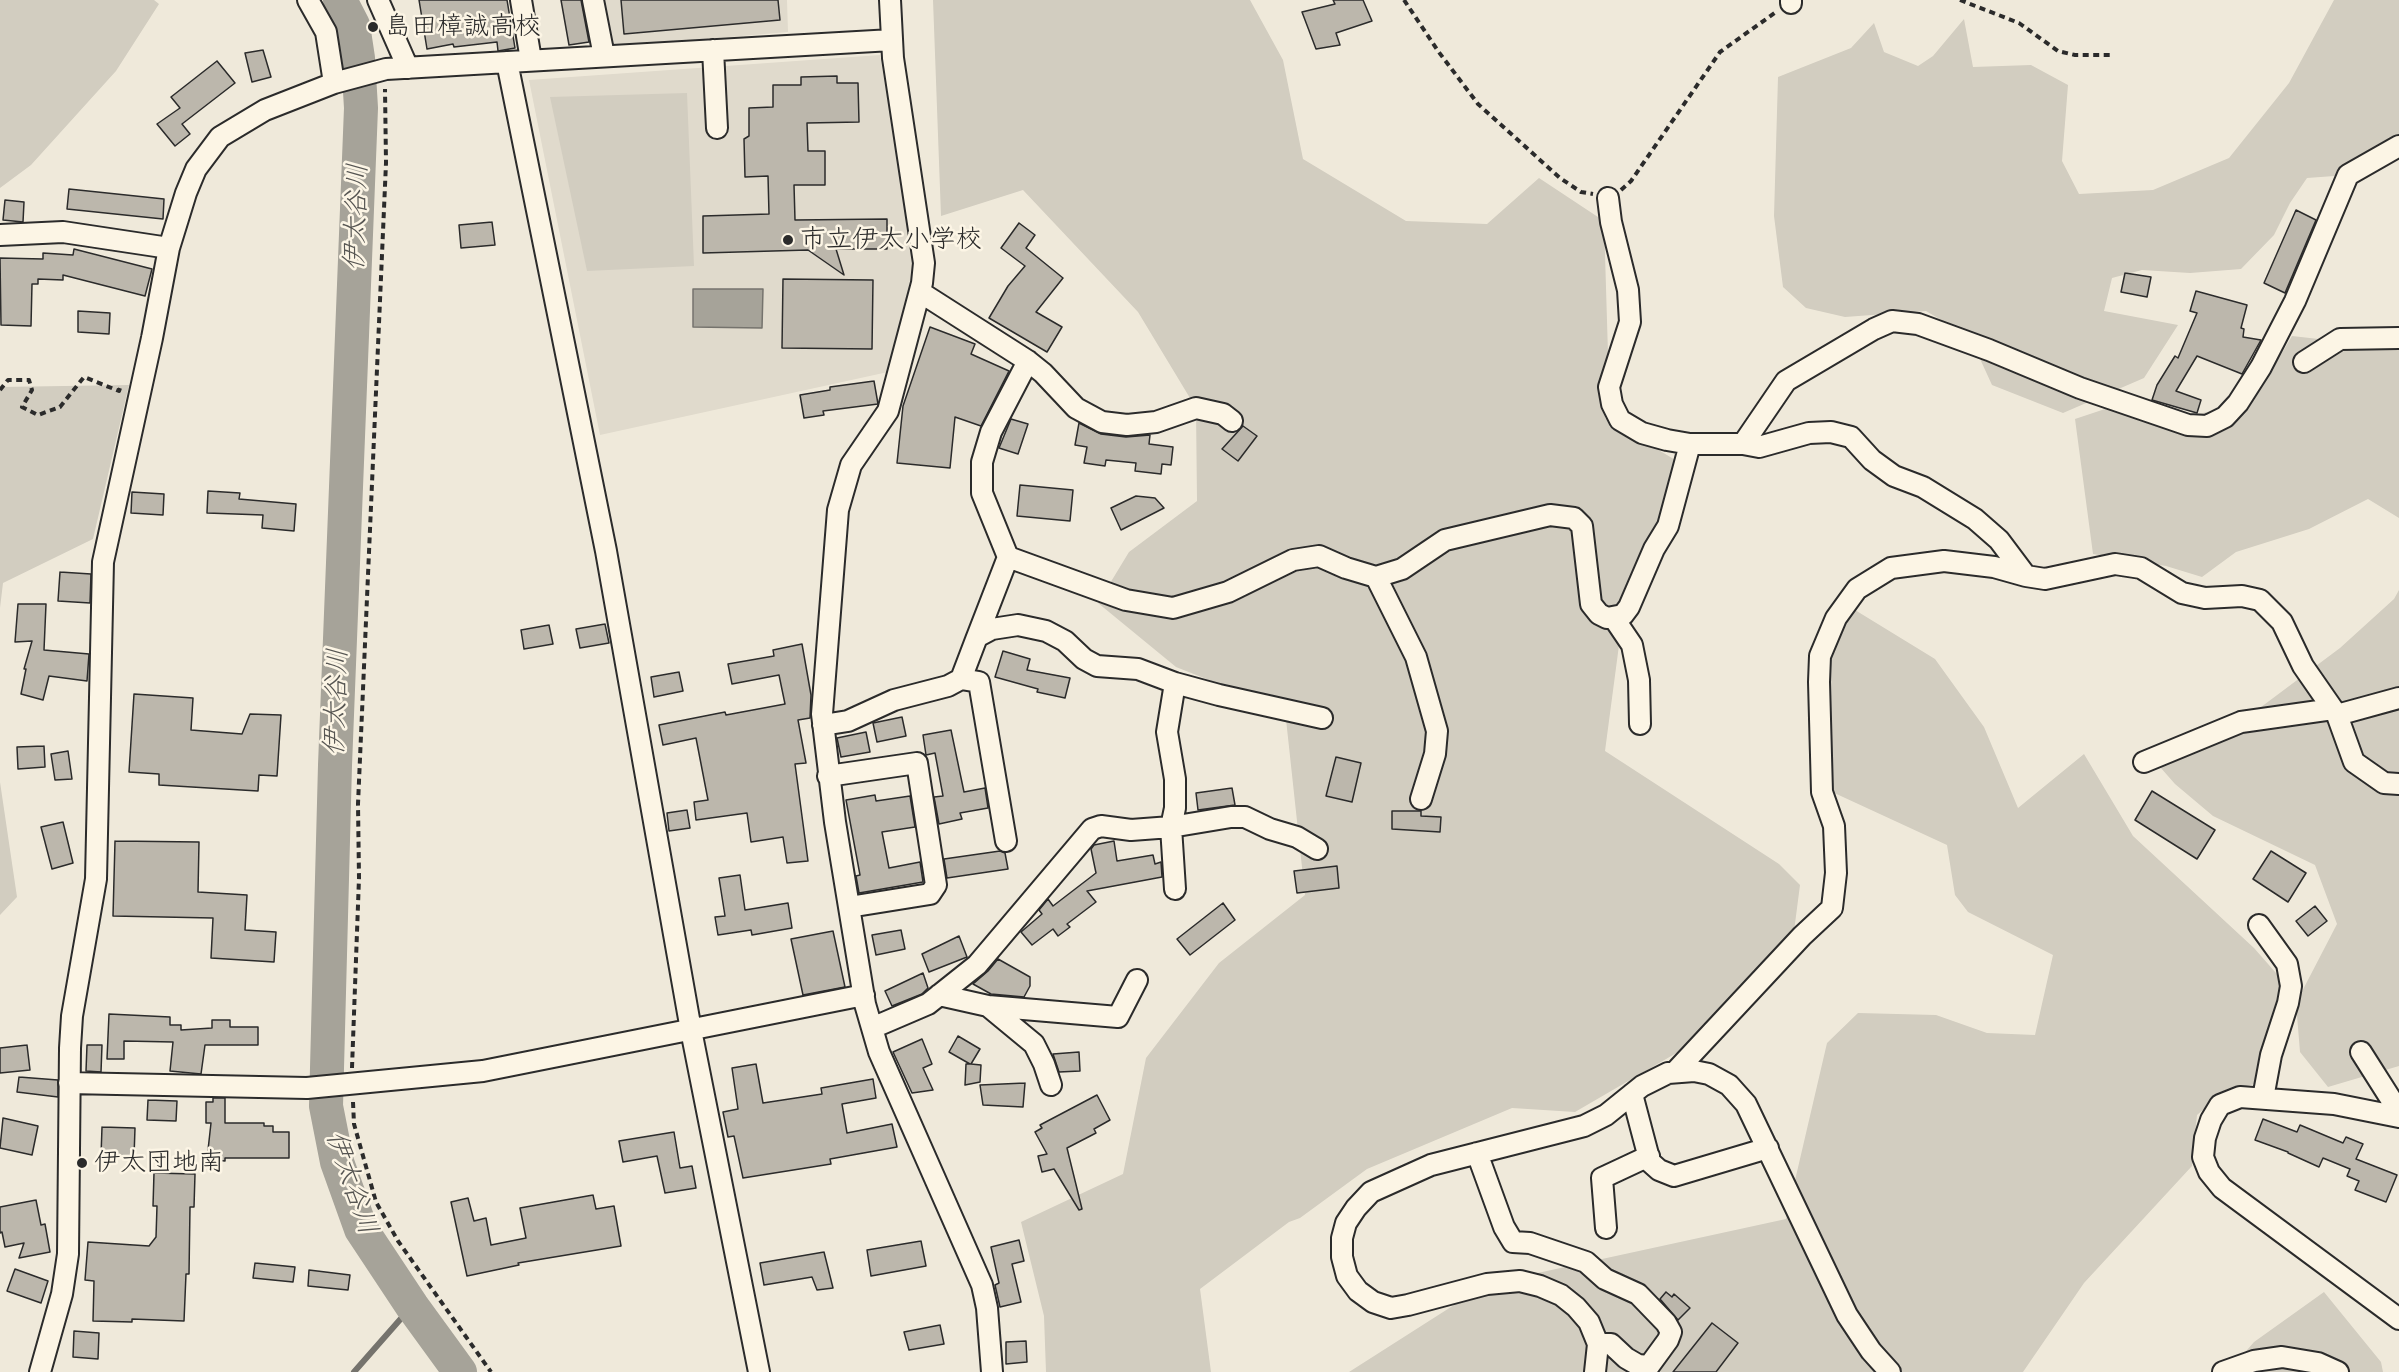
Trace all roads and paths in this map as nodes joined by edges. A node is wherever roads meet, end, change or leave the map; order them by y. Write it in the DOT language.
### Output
graph roads {
  1 [pos="308,0"];
  2 [pos="378,0"];
  3 [pos="521,0"];
  4 [pos="593,0"];
  5 [pos="890,0"];
  6 [pos="1404,0"];
  7 [pos="1960,0"];
  8 [pos="1791,2"];
  9 [pos="892,40"];
  10 [pos="713,50"];
  11 [pos="604,56"];
  12 [pos="2113,56"];
  13 [pos="531,60"];
  14 [pos="507,62"];
  15 [pos="408,68"];
  16 [pos="382,70"];
  17 [pos="337,82"];
  18 [pos="717,128"];
  19 [pos="2399,146"];
  20 [pos="1608,198"];
  21 [pos="0,235"];
  22 [pos="169,248"];
  23 [pos="920,292"];
  24 [pos="2399,338"];
  25 [pos="1028,361"];
  26 [pos="2304,362"];
  27 [pos="123,381"];
  28 [pos="0,390"];
  29 [pos="1232,422"];
  30 [pos="1690,444"];
  31 [pos="1743,444"];
  32 [pos="1008,557"];
  33 [pos="2026,576"];
  34 [pos="1376,577"];
  35 [pos="1613,617"];
  36 [pos="977,637"];
  37 [pos="961,679"];
  38 [pos="1175,683"];
  39 [pos="2399,698"];
  40 [pos="2335,712"];
  41 [pos="1322,718"];
  42 [pos="823,724"];
  43 [pos="1640,724"];
  44 [pos="2144,762"];
  45 [pos="828,776"];
  46 [pos="2399,784"];
  47 [pos="1421,799"];
  48 [pos="1171,827"];
  49 [pos="1006,841"];
  50 [pos="1317,849"];
  51 [pos="1175,889"];
  52 [pos="849,907"];
  53 [pos="2259,925"];
  54 [pos="1137,980"];
  55 [pos="864,995"];
  56 [pos="939,995"];
  57 [pos="988,1006"];
  58 [pos="872,1028"];
  59 [pos="691,1030"];
  60 [pos="2361,1052"];
  61 [pos="1675,1072"];
  62 [pos="69,1083"];
  63 [pos="349,1085"];
  64 [pos="1051,1085"];
  65 [pos="1632,1094"];
  66 [pos="2264,1098"];
  67 [pos="2399,1112"];
  68 [pos="2399,1117"];
  69 [pos="1768,1148"];
  70 [pos="1477,1153"];
  71 [pos="1649,1156"];
  72 [pos="1606,1228"];
  73 [pos="2399,1318"];
  74 [pos="1598,1344"];
  75 [pos="40,1372"];
  76 [pos="490,1372"];
  77 [pos="759,1372"];
  78 [pos="992,1372"];
  79 [pos="1595,1372"];
  80 [pos="1890,1372"];
  81 [pos="2223,1372"];
  82 [pos="2338,1372"];
  1 -- 17 [label="street"];
  2 -- 15 [label="street"];
  3 -- 13 [label="street"];
  4 -- 11 [label="street"];
  5 -- 9 [label="street"];
  6 -- 20 [label="path"];
  7 -- 12 [label="path"];
  8 -- 20 [label="path"];
  9 -- 10 [label="street"];
  9 -- 23 [label="street"];
  10 -- 11 [label="street"];
  10 -- 18 [label="street"];
  11 -- 13 [label="street"];
  13 -- 14 [label="street"];
  14 -- 15 [label="street"];
  14 -- 59 [label="street"];
  15 -- 16 [label="street"];
  16 -- 17 [label="street"];
  16 -- 63 [label="path"];
  17 -- 22 [label="street"];
  19 -- 31 [label="street"];
  20 -- 30 [label="street"];
  21 -- 22 [label="street"];
  22 -- 62 [label="street"];
  23 -- 25 [label="street"];
  23 -- 42 [label="street"];
  24 -- 26 [label="street"];
  25 -- 29 [label="street"];
  25 -- 32 [label="street"];
  27 -- 28 [label="path"];
  30 -- 31 [label="street"];
  30 -- 35 [label="street"];
  31 -- 33 [label="street"];
  32 -- 34 [label="street"];
  32 -- 36 [label="street"];
  33 -- 40 [label="street"];
  33 -- 61 [label="street"];
  34 -- 35 [label="street"];
  34 -- 47 [label="street"];
  35 -- 43 [label="street"];
  36 -- 37 [label="street"];
  36 -- 38 [label="street"];
  37 -- 42 [label="street"];
  37 -- 49 [label="street"];
  38 -- 41 [label="street"];
  38 -- 48 [label="street"];
  39 -- 40 [label="street"];
  40 -- 44 [label="street"];
  40 -- 46 [label="street"];
  42 -- 45 [label="street"];
  45 -- 52 [label="street"];
  45 -- 52 [label="street"];
  48 -- 50 [label="street"];
  48 -- 51 [label="street"];
  48 -- 56 [label="street"];
  52 -- 55 [label="street"];
  53 -- 66 [label="street"];
  54 -- 57 [label="street"];
  55 -- 58 [label="street"];
  55 -- 59 [label="street"];
  56 -- 57 [label="street"];
  56 -- 58 [label="street"];
  57 -- 64 [label="street"];
  58 -- 78 [label="street"];
  59 -- 63 [label="street"];
  59 -- 77 [label="street"];
  60 -- 67 [label="street"];
  61 -- 65 [label="street"];
  61 -- 69 [label="street"];
  62 -- 63 [label="street"];
  62 -- 75 [label="street"];
  63 -- 76 [label="path"];
  65 -- 70 [label="street"];
  65 -- 71 [label="street"];
  66 -- 68 [label="street"];
  66 -- 73 [label="street"];
  69 -- 71 [label="street"];
  69 -- 80 [label="street"];
  70 -- 74 [label="street"];
  70 -- 74 [label="street"];
  71 -- 72 [label="street"];
  74 -- 79 [label="street"];
  81 -- 82 [label="street"];
}
